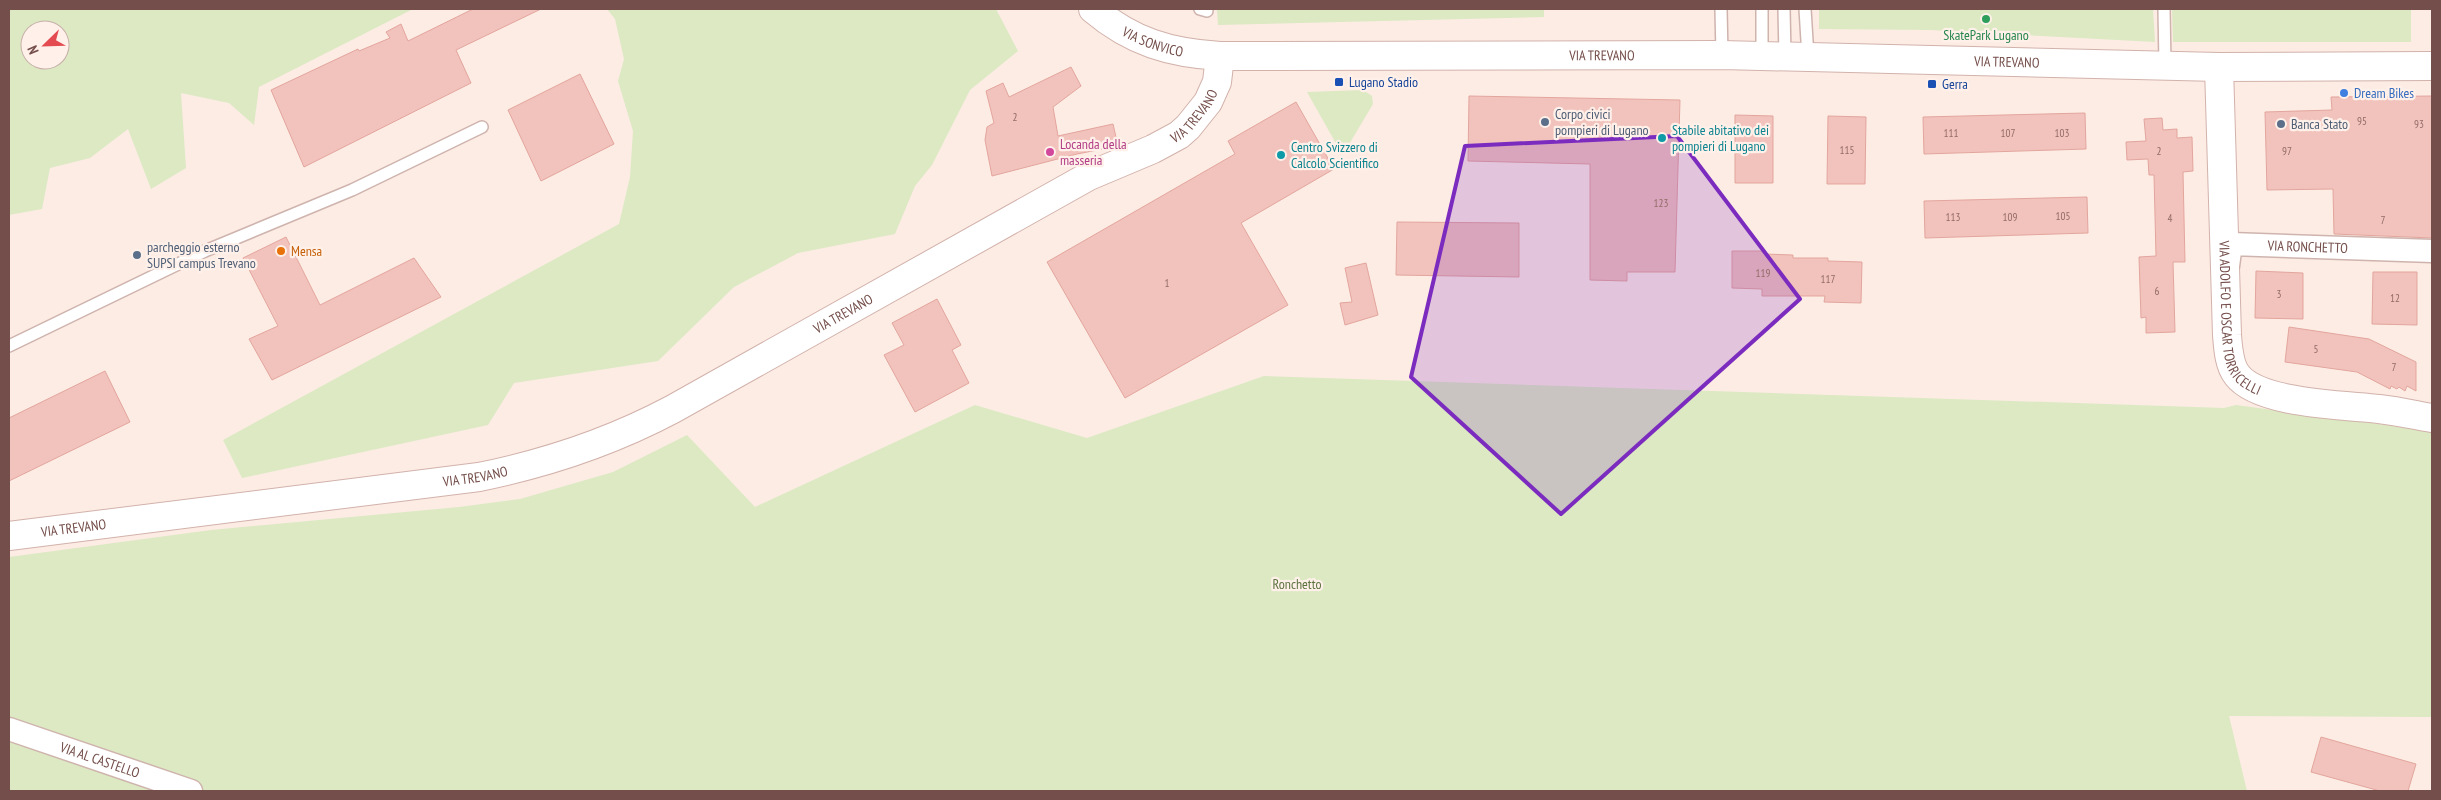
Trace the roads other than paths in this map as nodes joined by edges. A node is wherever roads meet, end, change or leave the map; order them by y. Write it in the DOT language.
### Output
graph roads {
  1 [pos="1093,9"];
  2 [pos="1721,9"];
  3 [pos="1762,9"];
  4 [pos="1784,9"];
  5 [pos="1805,9"];
  6 [pos="2164,9"];
  7 [pos="1722,55"];
  8 [pos="1220,56"];
  9 [pos="1785,56"];
  10 [pos="2165,65"];
  11 [pos="2432,66"];
  12 [pos="2219,67"];
  13 [pos="482,127"];
  14 [pos="2432,251"];
  15 [pos="2225,292"];
  16 [pos="9,346"];
  17 [pos="2432,418"];
  18 [pos="9,536"];
  19 [pos="9,729"];
  20 [pos="191,791"];
  1 -- 8 [label="main road, VIA SONVICO"];
  2 -- 7 [label="lane"];
  3 -- 9 [label="lane"];
  4 -- 9 [label="lane"];
  5 -- 9 [label="lane"];
  6 -- 10 [label="lane"];
  7 -- 8 [label="main road, VIA TREVANO"];
  7 -- 9 [label="main road, VIA TREVANO"];
  8 -- 18 [label="main road, VIA TREVANO"];
  9 -- 10 [label="main road, VIA TREVANO"];
  10 -- 12 [label="main road, VIA TREVANO"];
  11 -- 12 [label="main road, VIA TREVANO"];
  12 -- 15 [label="main road, VIA ADOLFO E OSCAR TORRICELLI"];
  13 -- 16 [label="lane"];
  14 -- 15 [label="street, VIA RONCHETTO"];
  15 -- 17 [label="main road, VIA ADOLFO E OSCAR TORRICELLI"];
  19 -- 20 [label="street, VIA AL CASTELLO"];
}
